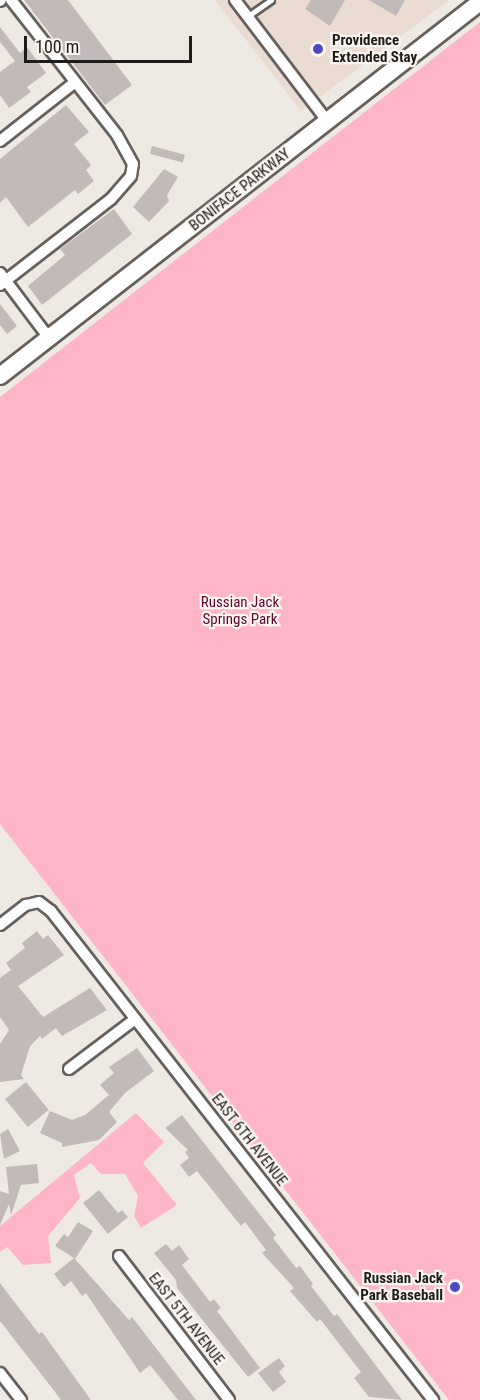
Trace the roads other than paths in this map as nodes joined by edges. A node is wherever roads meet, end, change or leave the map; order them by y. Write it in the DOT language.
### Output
graph roads {
  1 [pos="11,0"];
  2 [pos="235,0"];
  3 [pos="271,0"];
  4 [pos="480,2"];
  5 [pos="246,17"];
  6 [pos="74,83"];
  7 [pos="328,122"];
  8 [pos="0,141"];
  9 [pos="2,280"];
  10 [pos="49,338"];
  11 [pos="0,376"];
  12 [pos="0,925"];
  13 [pos="135,1019"];
  14 [pos="69,1069"];
  15 [pos="119,1256"];
  16 [pos="0,1373"];
  17 [pos="21,1400"];
  18 [pos="229,1400"];
  19 [pos="433,1400"];
  1 -- 6 [label="street"];
  2 -- 5 [label="street"];
  3 -- 5 [label="lane"];
  4 -- 7 [label="main road, BONIFACE PARKWAY"];
  5 -- 7 [label="street"];
  6 -- 8 [label="street"];
  6 -- 9 [label="street"];
  7 -- 10 [label="main road, BONIFACE PARKWAY"];
  9 -- 10 [label="street"];
  10 -- 11 [label="main road, BONIFACE PARKWAY"];
  12 -- 13 [label="street, EAST 6TH AVENUE"];
  13 -- 14 [label="street"];
  13 -- 19 [label="street, EAST 6TH AVENUE"];
  15 -- 18 [label="street, EAST 5TH AVENUE"];
  16 -- 17 [label="street"];
}
